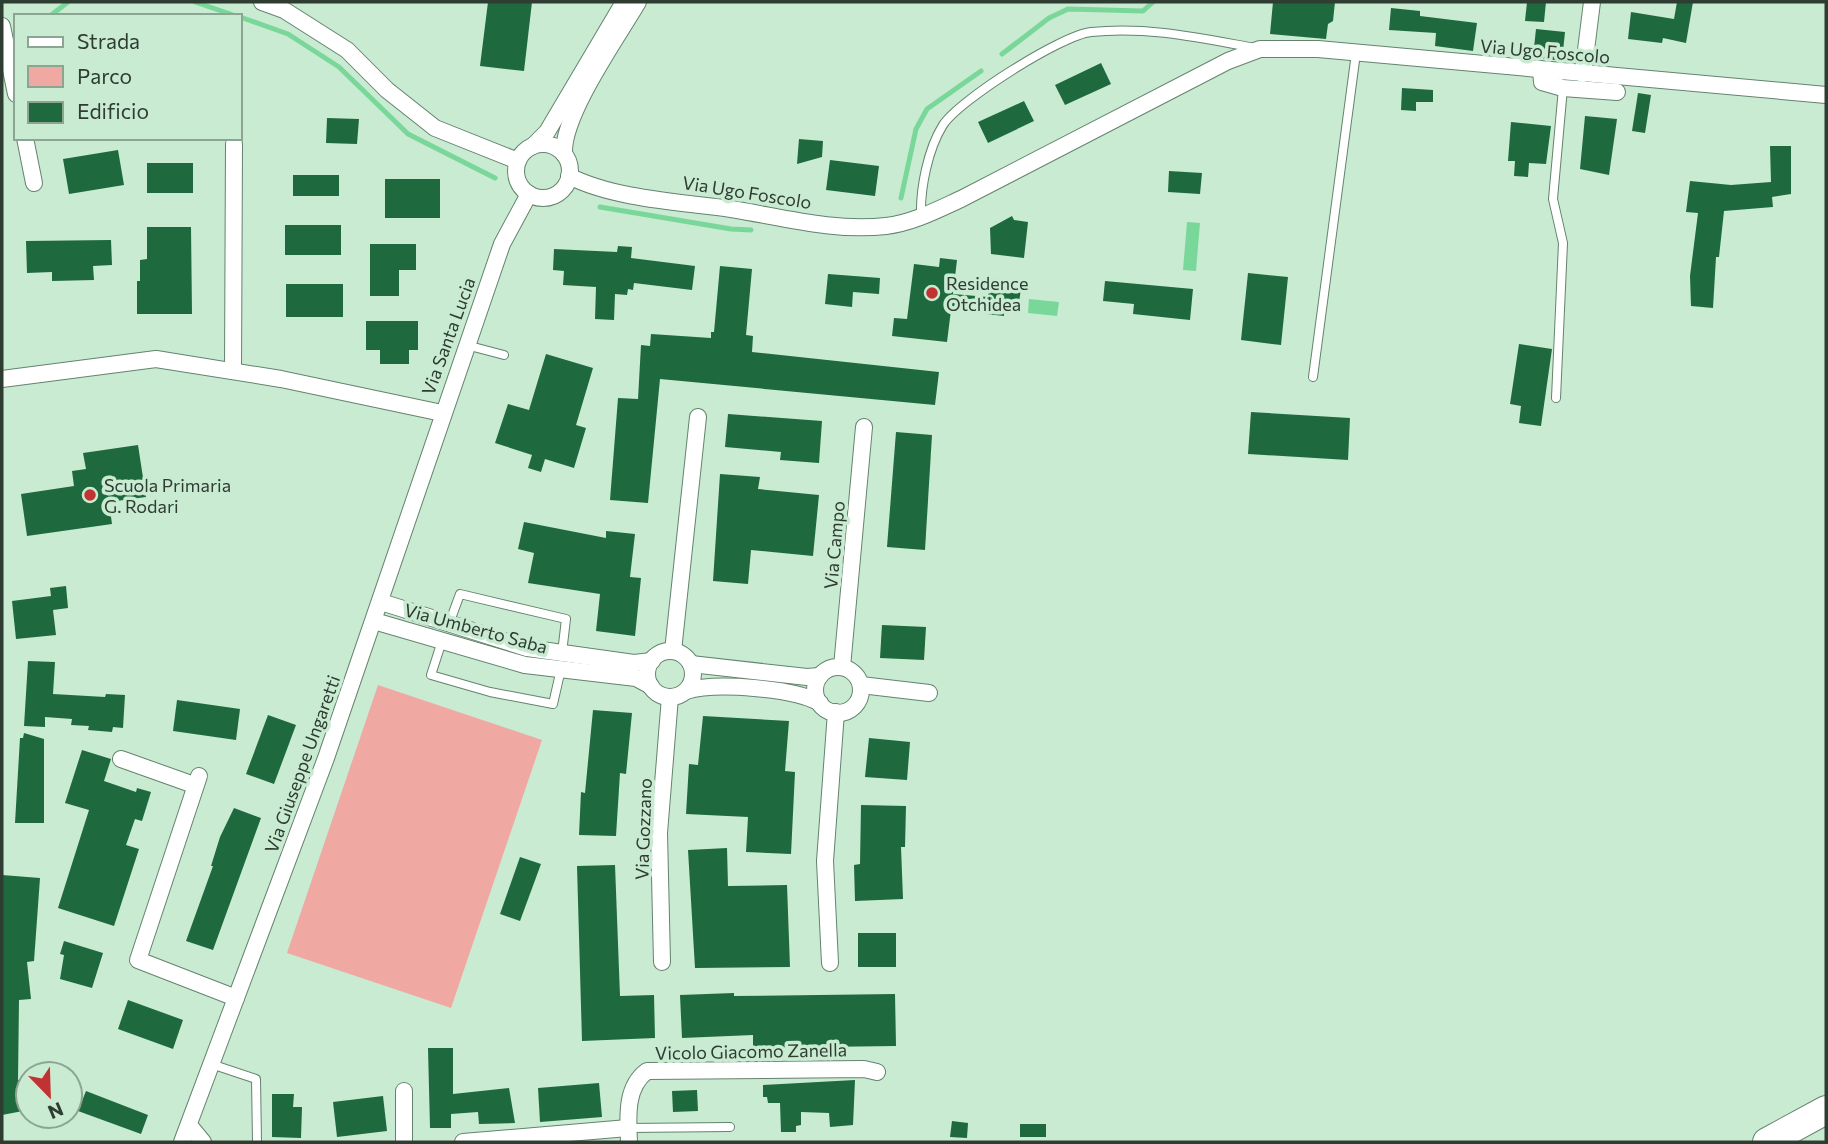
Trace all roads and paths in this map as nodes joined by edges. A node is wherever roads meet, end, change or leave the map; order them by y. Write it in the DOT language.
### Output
graph roads {
  1 [pos="262,2"];
  2 [pos="624,2"];
  3 [pos="638,2"];
  4 [pos="1592,2"];
  5 [pos="2,26"];
  6 [pos="1259,49"];
  7 [pos="1356,53"];
  8 [pos="1541,70"];
  9 [pos="1583,74"];
  10 [pos="14,84"];
  11 [pos="1563,88"];
  12 [pos="1617,92"];
  13 [pos="1826,95"];
  14 [pos="25,140"];
  15 [pos="234,144"];
  16 [pos="533,146"];
  17 [pos="564,154"];
  18 [pos="518,161"];
  19 [pos="569,176"];
  20 [pos="34,183"];
  21 [pos="529,194"];
  22 [pos="921,217"];
  23 [pos="466,345"];
  24 [pos="504,355"];
  25 [pos="233,371"];
  26 [pos="1313,377"];
  27 [pos="2,379"];
  28 [pos="1556,398"];
  29 [pos="442,413"];
  30 [pos="698,417"];
  31 [pos="864,428"];
  32 [pos="381,601"];
  33 [pos="374,621"];
  34 [pos="449,624"];
  35 [pos="442,641"];
  36 [pos="673,651"];
  37 [pos="561,661"];
  38 [pos="652,661"];
  39 [pos="691,663"];
  40 [pos="842,667"];
  41 [pos="820,676"];
  42 [pos="651,685"];
  43 [pos="861,685"];
  44 [pos="686,691"];
  45 [pos="929,693"];
  46 [pos="670,697"];
  47 [pos="820,703"];
  48 [pos="836,712"];
  49 [pos="121,759"];
  50 [pos="662,962"];
  51 [pos="830,963"];
  52 [pos="236,998"];
  53 [pos="211,1064"];
  54 [pos="877,1072"];
  55 [pos="404,1091"];
  56 [pos="1826,1110"];
  57 [pos="189,1125"];
  58 [pos="730,1127"];
  59 [pos="629,1135"];
  60 [pos="528,1139"];
  61 [pos="182,1142"];
  62 [pos="203,1142"];
  63 [pos="257,1142"];
  64 [pos="404,1142"];
  65 [pos="463,1142"];
  66 [pos="1767,1142"];
  1 -- 18 [label="street"];
  2 -- 16 [label="street"];
  3 -- 17 [label="street"];
  4 -- 9 [label="street"];
  5 -- 10 [label="street"];
  6 -- 7 [label="street, Via Ugo Foscolo"];
  6 -- 22 [label="street, Via Ugo Foscolo"];
  6 -- 22 [label="lane, Via Ugo Foscolo"];
  7 -- 8 [label="street, Via Ugo Foscolo"];
  7 -- 26 [label="lane"];
  8 -- 9 [label="street, Via Ugo Foscolo"];
  8 -- 11 [label="street"];
  9 -- 13 [label="street, Via Ugo Foscolo"];
  11 -- 12 [label="street"];
  11 -- 28 [label="lane"];
  14 -- 20 [label="street"];
  15 -- 25 [label="street"];
  16 -- 17 [label="street"];
  16 -- 18 [label="street"];
  17 -- 19 [label="street"];
  18 -- 21 [label="street"];
  19 -- 21 [label="street"];
  19 -- 22 [label="street, Via Ugo Foscolo"];
  21 -- 23 [label="street, Via Santa Lucia"];
  23 -- 24 [label="lane"];
  23 -- 29 [label="street, Via Santa Lucia"];
  25 -- 27 [label="street, Via Santa Lucia"];
  25 -- 29 [label="street, Via Santa Lucia"];
  29 -- 32 [label="street, Via Giuseppe Ungaretti"];
  30 -- 36 [label="street"];
  31 -- 40 [label="street, Via Campo"];
  32 -- 33 [label="street, Via Giuseppe Ungaretti"];
  32 -- 34 [label="street, Via Umberto Saba"];
  33 -- 35 [label="street, Via Umberto Saba"];
  33 -- 52 [label="street, Via Giuseppe Ungaretti"];
  34 -- 37 [label="street, Via Umberto Saba"];
  34 -- 37 [label="lane"];
  35 -- 37 [label="street, Via Umberto Saba"];
  35 -- 37 [label="lane"];
  36 -- 38 [label="street"];
  36 -- 39 [label="street"];
  37 -- 38 [label="street, Via Umberto Saba"];
  37 -- 42 [label="street, Via Umberto Saba"];
  38 -- 42 [label="street"];
  39 -- 41 [label="street"];
  39 -- 44 [label="street"];
  40 -- 41 [label="street"];
  40 -- 43 [label="street"];
  41 -- 47 [label="street"];
  42 -- 46 [label="street"];
  43 -- 45 [label="street"];
  43 -- 48 [label="street"];
  44 -- 46 [label="street"];
  44 -- 47 [label="street"];
  46 -- 50 [label="street, Via Gozzano"];
  47 -- 48 [label="street"];
  48 -- 51 [label="street"];
  49 -- 52 [label="street"];
  52 -- 53 [label="street, Via Giuseppe Ungaretti"];
  53 -- 57 [label="street, Via Giuseppe Ungaretti"];
  53 -- 63 [label="lane"];
  54 -- 59 [label="street, Vicolo Giacomo Zanella"];
  55 -- 64 [label="street"];
  56 -- 66 [label="highway"];
  57 -- 61 [label="street, Via Giuseppe Ungaretti"];
  57 -- 62 [label="street"];
  58 -- 59 [label="lane"];
  59 -- 60 [label="street"];
  60 -- 65 [label="street"];
}
